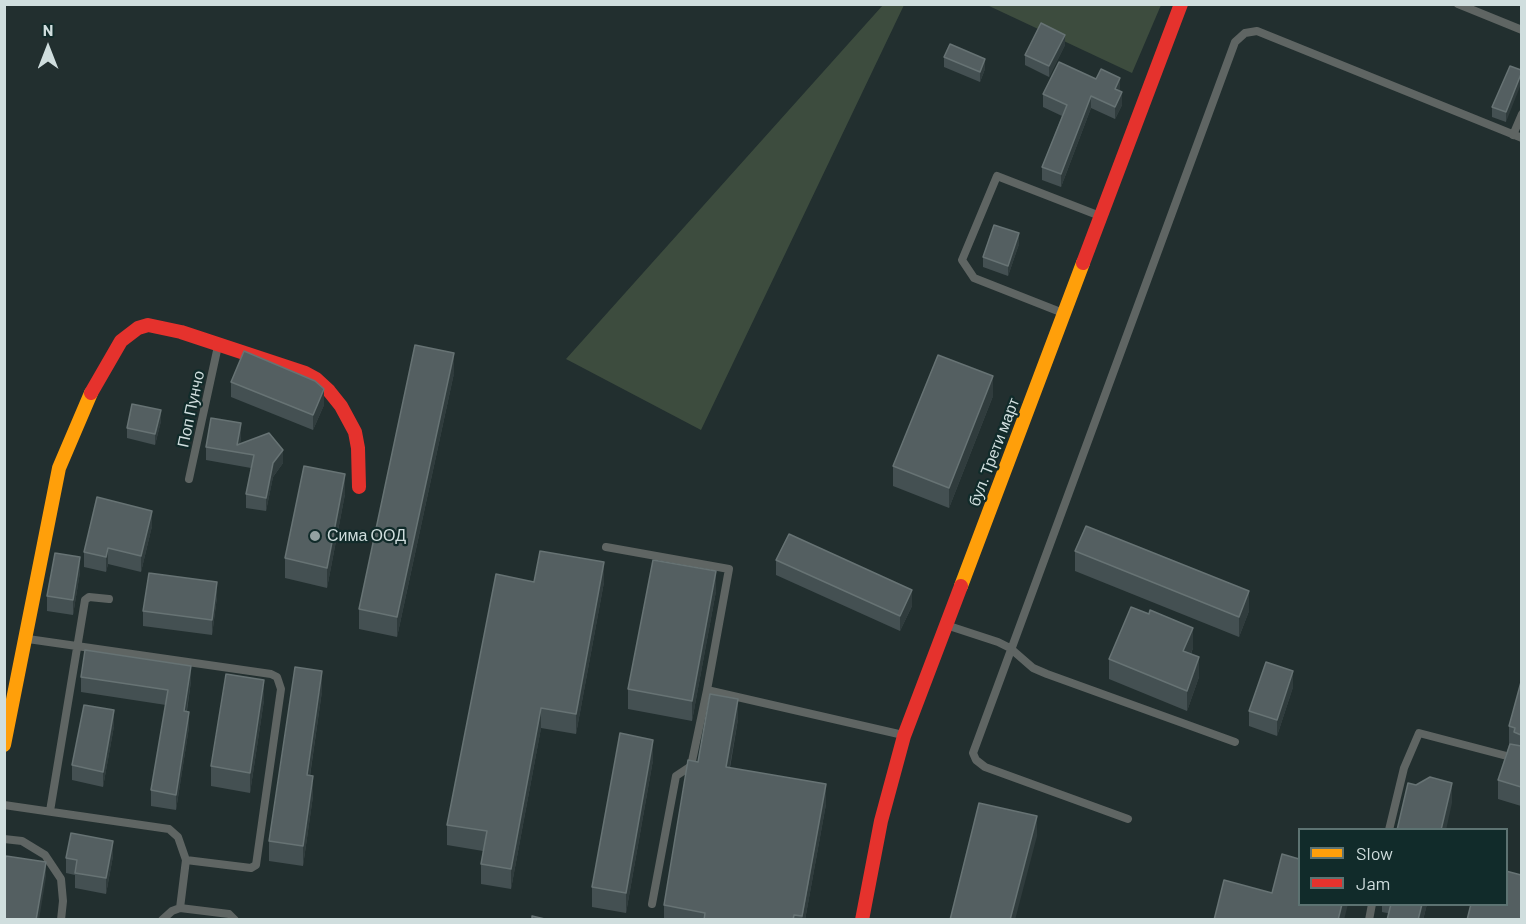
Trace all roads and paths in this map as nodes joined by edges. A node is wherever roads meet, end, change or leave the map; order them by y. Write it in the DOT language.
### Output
graph roads {
  1 [pos="1180,4"];
  2 [pos="1458,4"];
  3 [pos="1521,30"];
  4 [pos="1521,114"];
  5 [pos="1513,135"];
  6 [pos="1521,138"];
  7 [pos="1101,216"];
  8 [pos="1065,314"];
  9 [pos="218,345"];
  10 [pos="189,479"];
  11 [pos="359,488"];
  12 [pos="606,547"];
  13 [pos="109,599"];
  14 [pos="945,624"];
  15 [pos="25,639"];
  16 [pos="79,647"];
  17 [pos="1010,648"];
  18 [pos="706,690"];
  19 [pos="904,736"];
  20 [pos="1235,742"];
  21 [pos="4,745"];
  22 [pos="1521,760"];
  23 [pos="4,805"];
  24 [pos="50,811"];
  25 [pos="1128,819"];
  26 [pos="1389,828"];
  27 [pos="4,839"];
  28 [pos="186,860"];
  29 [pos="652,904"];
  30 [pos="180,908"];
  31 [pos="61,920"];
  32 [pos="162,920"];
  33 [pos="234,920"];
  34 [pos="862,920"];
  1 -- 7 [label="main road, бул. Трети март"];
  2 -- 3 [label="lane"];
  4 -- 5 [label="lane"];
  5 -- 6 [label="lane"];
  5 -- 17 [label="lane"];
  7 -- 8 [label="main road, бул. Трети март"];
  7 -- 8 [label="lane"];
  8 -- 14 [label="main road, бул. Трети март"];
  9 -- 10 [label="lane, Поп Пунчо"];
  9 -- 11 [label="main road"];
  9 -- 15 [label="main road"];
  12 -- 18 [label="lane"];
  13 -- 16 [label="lane"];
  14 -- 17 [label="lane"];
  14 -- 19 [label="main road, бул. Трети март"];
  15 -- 16 [label="lane"];
  15 -- 21 [label="main road"];
  16 -- 24 [label="lane"];
  16 -- 28 [label="lane"];
  17 -- 20 [label="lane"];
  17 -- 25 [label="lane"];
  18 -- 19 [label="lane"];
  18 -- 29 [label="lane"];
  19 -- 34 [label="main road, бул. Трети март"];
  22 -- 26 [label="lane"];
  23 -- 24 [label="lane"];
  24 -- 28 [label="lane"];
  27 -- 31 [label="lane"];
  28 -- 30 [label="lane"];
  30 -- 32 [label="lane"];
  30 -- 33 [label="lane"];
}
